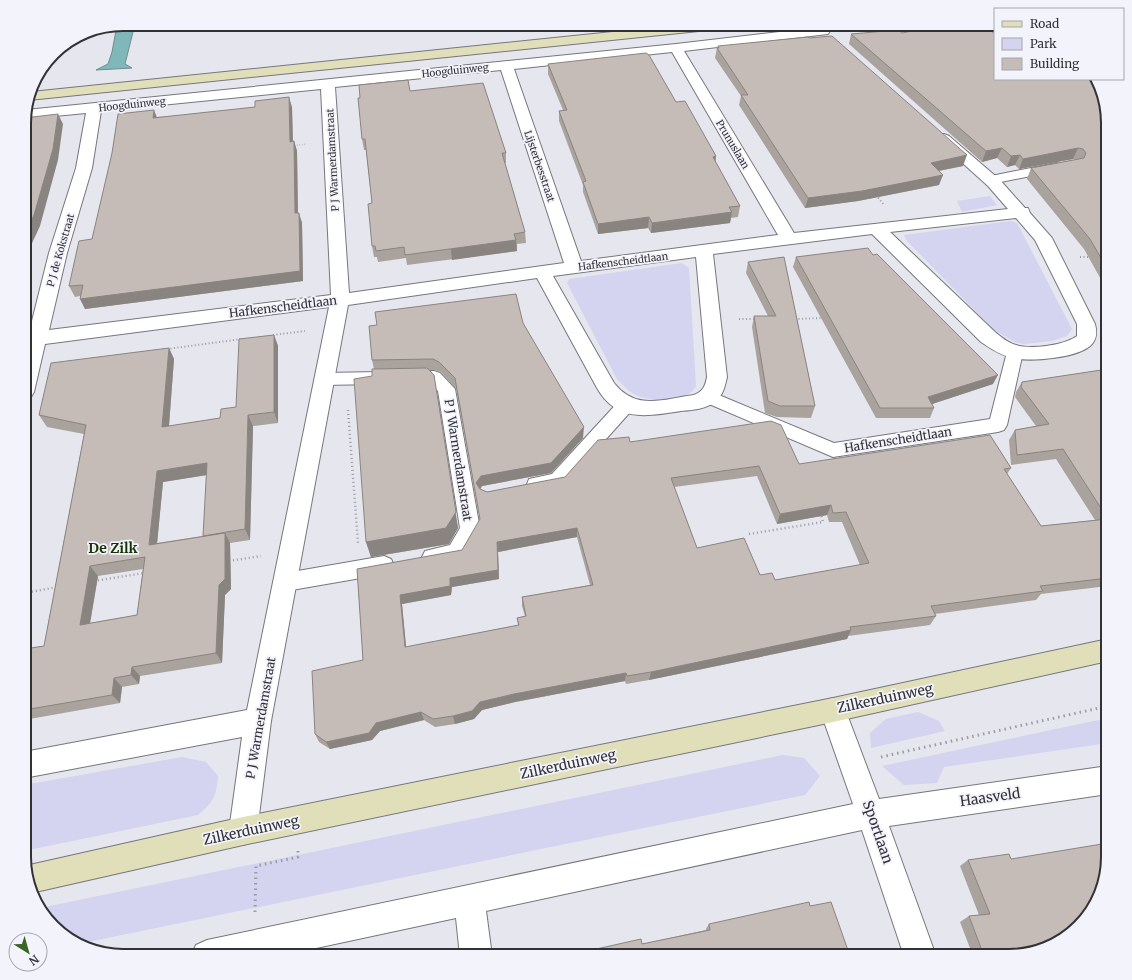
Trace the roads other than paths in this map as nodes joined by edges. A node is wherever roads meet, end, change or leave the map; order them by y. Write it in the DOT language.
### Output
graph roads {
  1 [pos="660,31"];
  2 [pos="793,31"];
  3 [pos="824,31"];
  4 [pos="834,41"];
  5 [pos="676,48"];
  6 [pos="506,65"];
  7 [pos="328,83"];
  8 [pos="35,95"];
  9 [pos="94,108"];
  10 [pos="31,114"];
  11 [pos="933,128"];
  12 [pos="1065,166"];
  13 [pos="990,180"];
  14 [pos="1022,212"];
  15 [pos="876,228"];
  16 [pos="789,240"];
  17 [pos="704,250"];
  18 [pos="574,267"];
  19 [pos="542,271"];
  20 [pos="340,300"];
  21 [pos="31,339"];
  22 [pos="1015,352"];
  23 [pos="324,379"];
  24 [pos="708,397"];
  25 [pos="626,405"];
  26 [pos="520,487"];
  27 [pos="286,582"];
  28 [pos="1101,652"];
  29 [pos="833,710"];
  30 [pos="258,722"];
  31 [pos="31,764"];
  32 [pos="1101,781"];
  33 [pos="871,814"];
  34 [pos="243,831"];
  35 [pos="33,878"];
  36 [pos="469,900"];
  37 [pos="240,949"];
  38 [pos="475,949"];
  39 [pos="918,949"];
  1 -- 8 [label="main road, Hoogduinweg"];
  2 -- 5 [label="street, Hoogduinweg"];
  3 -- 4 [label="street"];
  5 -- 6 [label="street, Hoogduinweg"];
  5 -- 16 [label="street, Prunuslaan"];
  6 -- 7 [label="street, Hoogduinweg"];
  6 -- 18 [label="street, Lijsterbesstraat"];
  7 -- 9 [label="street, Hoogduinweg"];
  7 -- 20 [label="street, P J Warmerdamstraat"];
  9 -- 10 [label="street, Hoogduinweg"];
  9 -- 21 [label="street, P J de Kokstraat"];
  11 -- 13 [label="street"];
  12 -- 13 [label="lane"];
  13 -- 14 [label="street"];
  14 -- 15 [label="street, Hafkenscheidtlaan"];
  14 -- 22 [label="street"];
  15 -- 16 [label="street, Hafkenscheidtlaan"];
  15 -- 22 [label="street"];
  16 -- 17 [label="street, Hafkenscheidtlaan"];
  17 -- 18 [label="street, Hafkenscheidtlaan"];
  17 -- 24 [label="street"];
  18 -- 19 [label="street, Hafkenscheidtlaan"];
  19 -- 20 [label="street, Hafkenscheidtlaan"];
  19 -- 25 [label="street"];
  20 -- 21 [label="street, Hafkenscheidtlaan"];
  20 -- 23 [label="street, P J Warmerdamstraat"];
  22 -- 24 [label="lane, Hafkenscheidtlaan"];
  23 -- 27 [label="street, P J Warmerdamstraat"];
  23 -- 27 [label="lane, P J Warmerdamstraat"];
  24 -- 25 [label="street"];
  25 -- 26 [label="lane"];
  27 -- 30 [label="street, P J Warmerdamstraat"];
  28 -- 29 [label="main road, Zilkerduinweg"];
  29 -- 33 [label="street, Sportlaan"];
  29 -- 34 [label="main road, Zilkerduinweg"];
  30 -- 31 [label="street"];
  30 -- 34 [label="street, P J Warmerdamstraat"];
  32 -- 33 [label="street, Haasveld"];
  33 -- 36 [label="street"];
  33 -- 39 [label="street, Sportlaan"];
  34 -- 35 [label="main road, Zilkerduinweg"];
  36 -- 37 [label="street"];
  36 -- 38 [label="street"];
}
